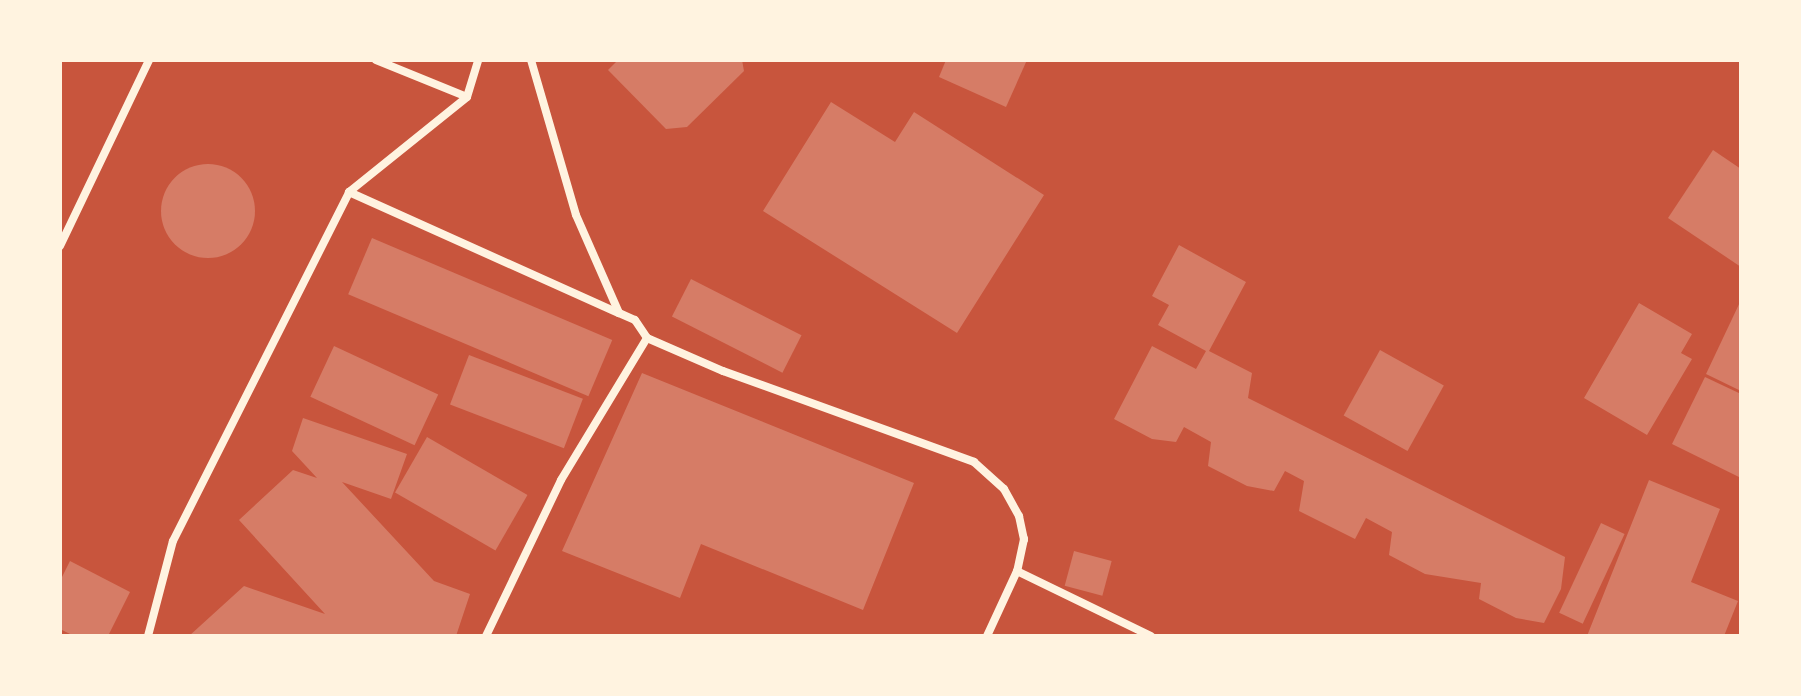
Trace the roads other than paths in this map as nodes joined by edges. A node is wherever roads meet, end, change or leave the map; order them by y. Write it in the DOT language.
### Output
graph roads {
  1 [pos="149,60"];
  2 [pos="376,60"];
  3 [pos="478,60"];
  4 [pos="531,60"];
  5 [pos="467,97"];
  6 [pos="349,192"];
  7 [pos="60,246"];
  8 [pos="619,313"];
  9 [pos="647,338"];
  10 [pos="1017,571"];
  11 [pos="148,636"];
  12 [pos="486,636"];
  13 [pos="987,636"];
  14 [pos="1151,636"];
  1 -- 7 [label="street"];
  2 -- 5 [label="street"];
  3 -- 5 [label="street"];
  4 -- 8 [label="street"];
  5 -- 6 [label="street"];
  6 -- 8 [label="street"];
  6 -- 11 [label="street"];
  8 -- 9 [label="street"];
  9 -- 10 [label="street"];
  9 -- 12 [label="street"];
  10 -- 13 [label="street"];
  10 -- 14 [label="street"];
}
